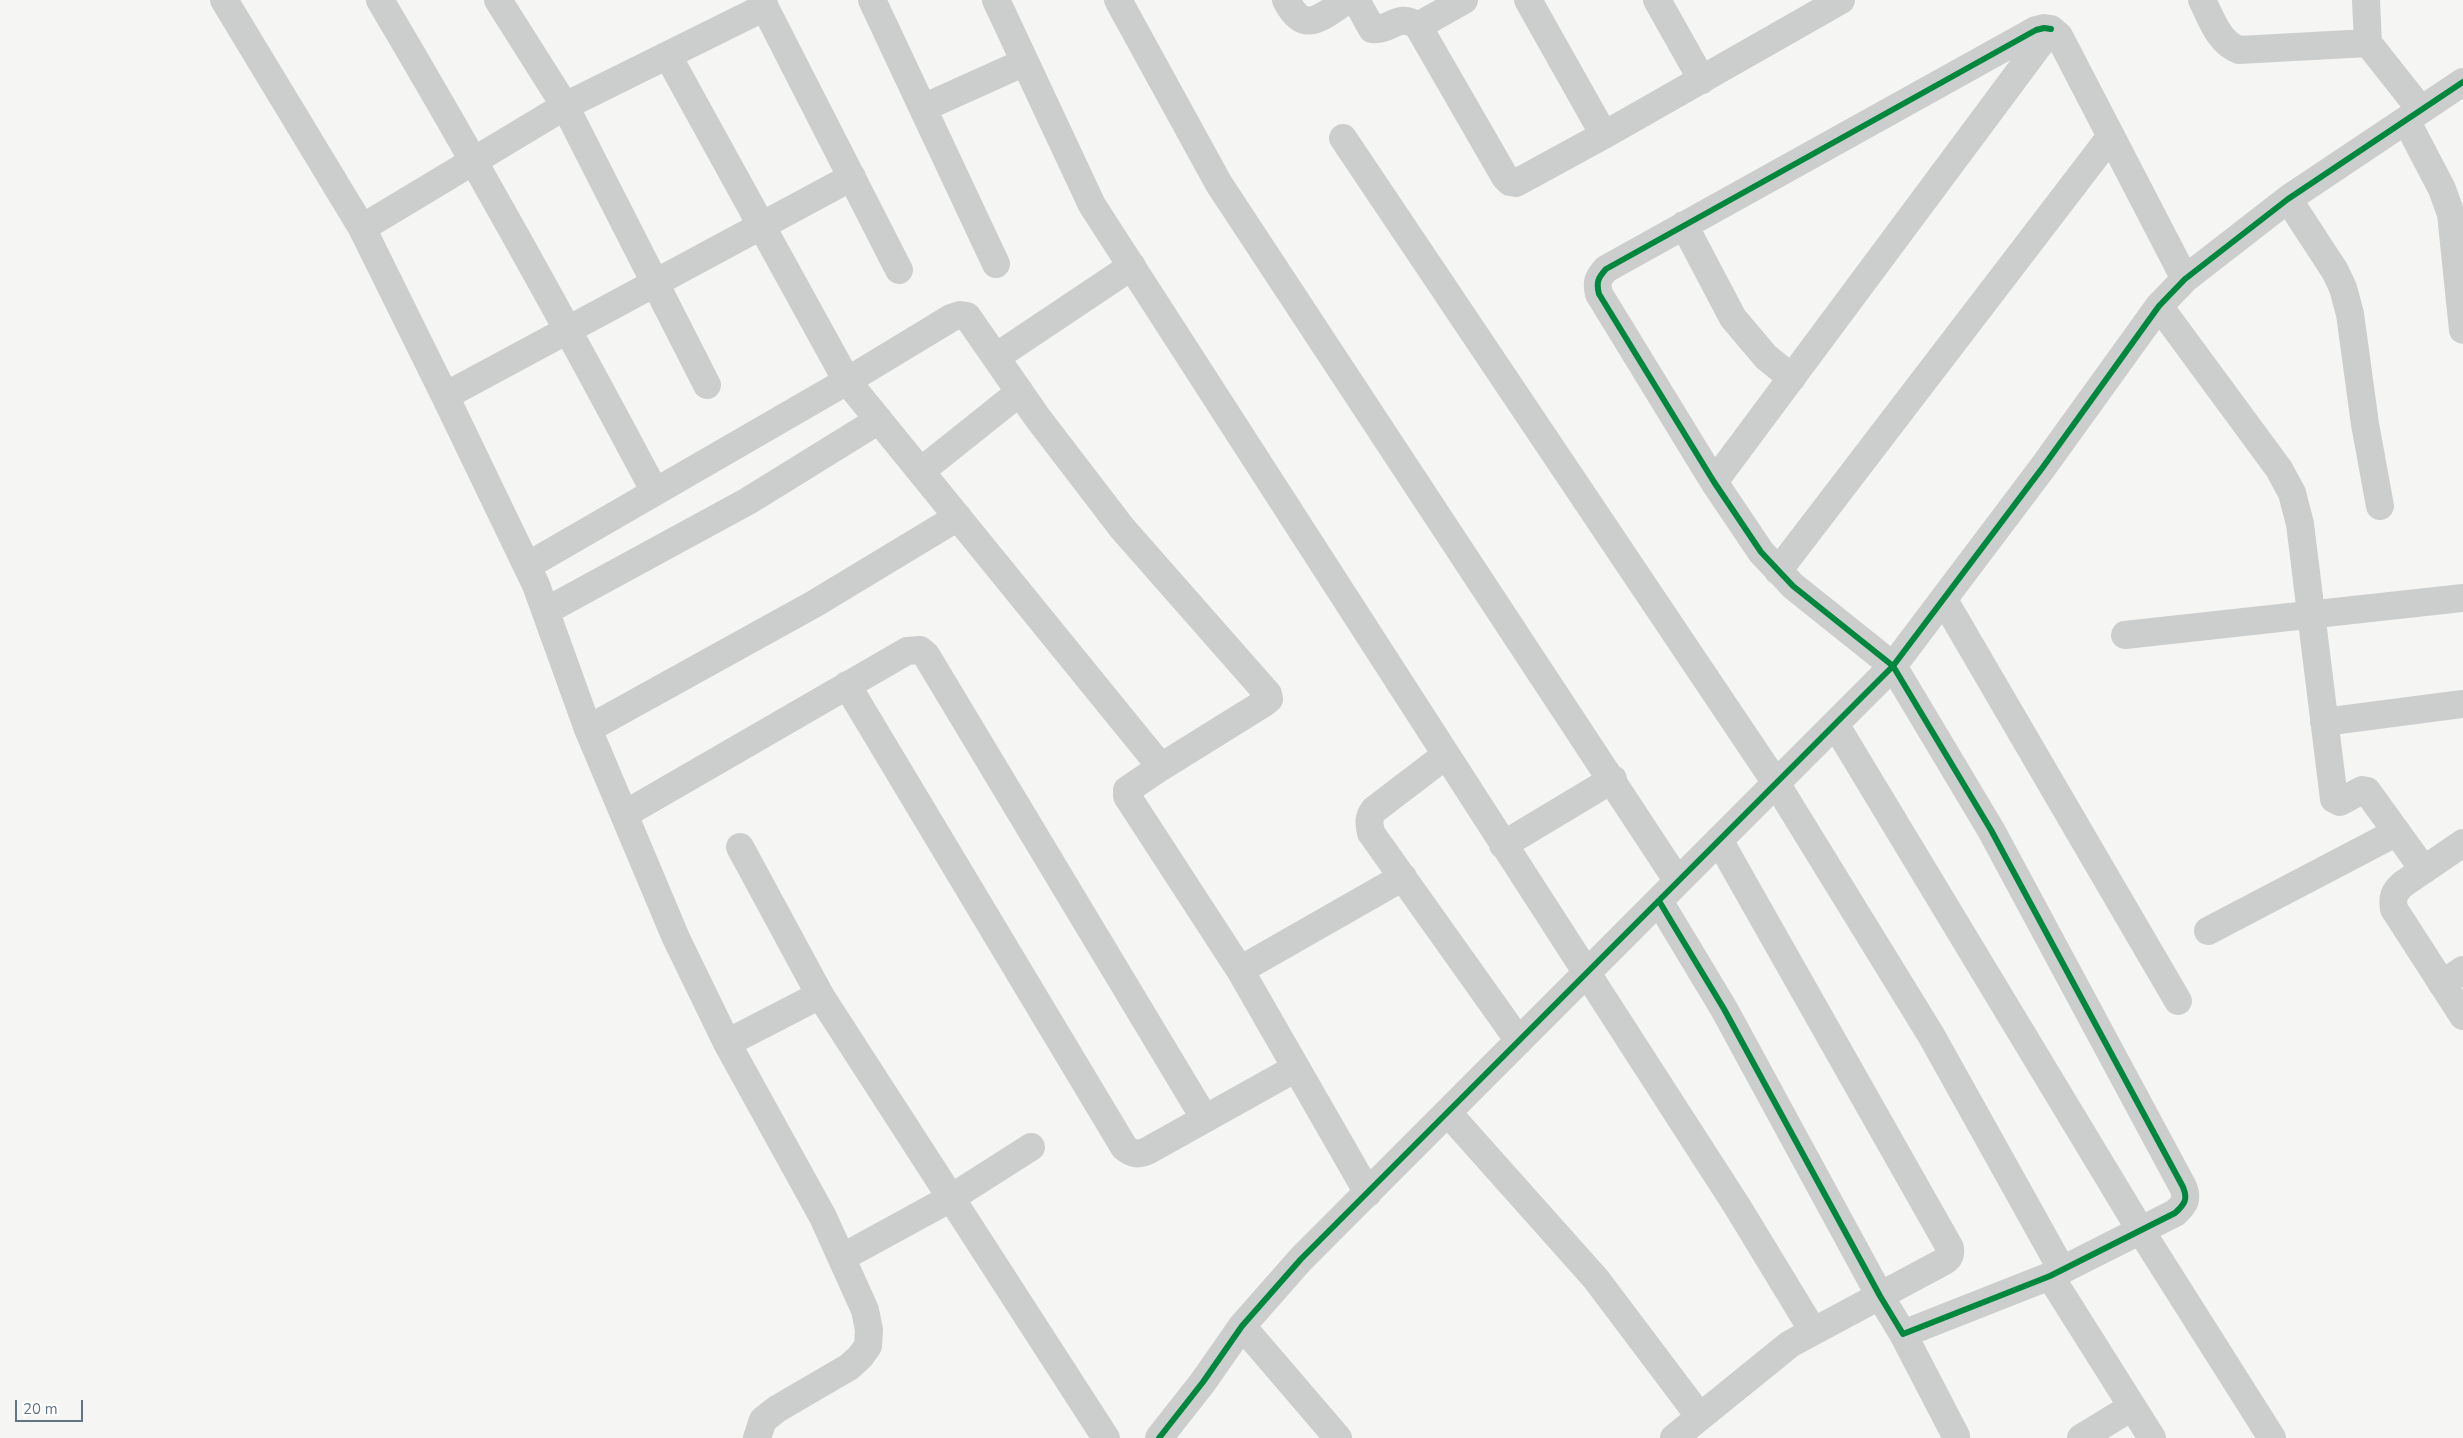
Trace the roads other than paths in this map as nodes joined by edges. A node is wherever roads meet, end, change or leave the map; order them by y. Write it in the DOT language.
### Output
graph roads {
  1 [pos="224,0"];
  2 [pos="380,0"];
  3 [pos="498,0"];
  4 [pos="872,0"];
  5 [pos="996,0"];
  6 [pos="1118,0"];
  7 [pos="1286,0"];
  8 [pos="1348,0"];
  9 [pos="1356,0"];
  10 [pos="1464,0"];
  11 [pos="1528,0"];
  12 [pos="1657,0"];
  13 [pos="1842,0"];
  14 [pos="2202,0"];
  15 [pos="2366,0"];
  16 [pos="763,3"];
  17 [pos="1418,26"];
  18 [pos="2051,29"];
  19 [pos="2368,43"];
  20 [pos="668,56"];
  21 [pos="1025,62"];
  22 [pos="1702,80"];
  23 [pos="2463,82"];
  24 [pos="565,106"];
  25 [pos="923,108"];
  26 [pos="2413,115"];
  27 [pos="1604,135"];
  28 [pos="2111,136"];
  29 [pos="1343,138"];
  30 [pos="474,159"];
  31 [pos="852,178"];
  32 [pos="2288,199"];
  33 [pos="1684,225"];
  34 [pos="761,227"];
  35 [pos="362,228"];
  36 [pos="996,264"];
  37 [pos="1132,266"];
  38 [pos="899,270"];
  39 [pos="2185,279"];
  40 [pos="654,284"];
  41 [pos="2159,306"];
  42 [pos="569,330"];
  43 [pos="2463,330"];
  44 [pos="996,357"];
  45 [pos="1792,378"];
  46 [pos="847,380"];
  47 [pos="707,385"];
  48 [pos="1020,392"];
  49 [pos="445,396"];
  50 [pos="879,420"];
  51 [pos="920,471"];
  52 [pos="1714,482"];
  53 [pos="654,492"];
  54 [pos="2380,506"];
  55 [pos="958,516"];
  56 [pos="527,566"];
  57 [pos="1778,571"];
  58 [pos="2463,598"];
  59 [pos="1944,600"];
  60 [pos="546,611"];
  61 [pos="2311,616"];
  62 [pos="2125,635"];
  63 [pos="1893,666"];
  64 [pos="847,685"];
  65 [pos="2463,704"];
  66 [pos="2324,722"];
  67 [pos="1835,724"];
  68 [pos="588,729"];
  69 [pos="1446,755"];
  70 [pos="1161,766"];
  71 [pos="1613,779"];
  72 [pos="1776,783"];
  73 [pos="625,814"];
  74 [pos="2397,832"];
  75 [pos="1719,840"];
  76 [pos="2463,843"];
  77 [pos="1503,845"];
  78 [pos="740,846"];
  79 [pos="2424,870"];
  80 [pos="1403,877"];
  81 [pos="1677,880"];
  82 [pos="1659,901"];
  83 [pos="2208,931"];
  84 [pos="1240,970"];
  85 [pos="1586,974"];
  86 [pos="2453,977"];
  87 [pos="820,995"];
  88 [pos="2178,1001"];
  89 [pos="2463,1016"];
  90 [pos="1519,1041"];
  91 [pos="727,1043"];
  92 [pos="1296,1068"];
  93 [pos="1448,1113"];
  94 [pos="1205,1119"];
  95 [pos="1031,1147"];
  96 [pos="1368,1193"];
  97 [pos="951,1198"];
  98 [pos="2141,1231"];
  99 [pos="843,1257"];
  100 [pos="2056,1273"];
  101 [pos="1880,1296"];
  102 [pos="1242,1326"];
  103 [pos="1813,1331"];
  104 [pos="1903,1334"];
  105 [pos="2132,1408"];
  106 [pos="1700,1417"];
  107 [pos="1956,1436"];
  108 [pos="757,1438"];
  109 [pos="1106,1438"];
  110 [pos="1159,1438"];
  111 [pos="1338,1438"];
  112 [pos="1674,1438"];
  113 [pos="2081,1438"];
  114 [pos="2152,1438"];
  115 [pos="2272,1438"];
  1 -- 35 [label="street"];
  2 -- 30 [label="street"];
  3 -- 24 [label="street"];
  4 -- 25 [label="street"];
  5 -- 21 [label="street"];
  6 -- 71 [label="street"];
  7 -- 8 [label="street"];
  9 -- 17 [label="street"];
  10 -- 17 [label="street"];
  11 -- 27 [label="street"];
  12 -- 22 [label="street"];
  13 -- 22 [label="street"];
  14 -- 19 [label="street"];
  15 -- 19 [label="street"];
  16 -- 20 [label="street"];
  16 -- 31 [label="street"];
  17 -- 27 [label="street"];
  18 -- 28 [label="street"];
  18 -- 33 [label="street"];
  18 -- 45 [label="street"];
  19 -- 26 [label="street"];
  20 -- 24 [label="street"];
  20 -- 34 [label="street"];
  21 -- 25 [label="street"];
  21 -- 37 [label="street"];
  22 -- 27 [label="street"];
  23 -- 26 [label="street"];
  24 -- 30 [label="street"];
  24 -- 40 [label="street"];
  25 -- 36 [label="street"];
  26 -- 32 [label="street"];
  26 -- 43 [label="street"];
  28 -- 39 [label="street"];
  28 -- 57 [label="street"];
  29 -- 72 [label="street"];
  30 -- 35 [label="street"];
  30 -- 42 [label="street"];
  31 -- 34 [label="street"];
  31 -- 38 [label="street"];
  32 -- 39 [label="street"];
  32 -- 54 [label="street"];
  33 -- 45 [label="street"];
  33 -- 52 [label="street"];
  34 -- 40 [label="street"];
  34 -- 46 [label="street"];
  35 -- 49 [label="street"];
  37 -- 44 [label="street"];
  37 -- 69 [label="street"];
  39 -- 41 [label="street"];
  40 -- 42 [label="street"];
  40 -- 47 [label="street"];
  41 -- 59 [label="street"];
  41 -- 61 [label="street"];
  42 -- 49 [label="street"];
  42 -- 53 [label="street"];
  44 -- 46 [label="street"];
  44 -- 48 [label="street"];
  45 -- 52 [label="street"];
  46 -- 50 [label="street"];
  46 -- 53 [label="street"];
  48 -- 51 [label="street"];
  48 -- 70 [label="street"];
  49 -- 56 [label="street"];
  50 -- 51 [label="street"];
  50 -- 60 [label="street"];
  51 -- 55 [label="street"];
  52 -- 57 [label="street"];
  53 -- 56 [label="street"];
  55 -- 68 [label="street"];
  55 -- 70 [label="street"];
  56 -- 60 [label="street"];
  57 -- 63 [label="street"];
  58 -- 61 [label="street"];
  59 -- 63 [label="street"];
  59 -- 88 [label="street"];
  60 -- 68 [label="street"];
  61 -- 62 [label="street"];
  61 -- 66 [label="street"];
  63 -- 67 [label="street"];
  63 -- 98 [label="street"];
  64 -- 73 [label="street"];
  64 -- 94 [label="street"];
  64 -- 94 [label="street"];
  65 -- 66 [label="street"];
  66 -- 74 [label="street"];
  67 -- 72 [label="street"];
  67 -- 98 [label="street"];
  68 -- 73 [label="street"];
  69 -- 77 [label="street"];
  69 -- 80 [label="street"];
  70 -- 84 [label="street"];
  71 -- 77 [label="street"];
  71 -- 81 [label="street"];
  72 -- 75 [label="street"];
  72 -- 100 [label="street"];
  73 -- 91 [label="street"];
  74 -- 79 [label="street"];
  74 -- 83 [label="street"];
  75 -- 81 [label="street"];
  75 -- 101 [label="street"];
  76 -- 79 [label="street"];
  77 -- 85 [label="street"];
  78 -- 87 [label="street"];
  79 -- 86 [label="street"];
  80 -- 84 [label="street"];
  80 -- 90 [label="street"];
  81 -- 82 [label="street"];
  82 -- 85 [label="street"];
  82 -- 101 [label="street"];
  84 -- 92 [label="street"];
  85 -- 90 [label="street"];
  85 -- 103 [label="street"];
  86 -- 89 [label="street"];
  87 -- 91 [label="street"];
  87 -- 97 [label="street"];
  90 -- 93 [label="street"];
  91 -- 99 [label="street"];
  92 -- 94 [label="street"];
  92 -- 96 [label="street"];
  93 -- 96 [label="street"];
  93 -- 106 [label="street"];
  95 -- 97 [label="street"];
  96 -- 102 [label="street"];
  97 -- 99 [label="street"];
  97 -- 109 [label="street"];
  98 -- 100 [label="street"];
  98 -- 115 [label="street"];
  99 -- 108 [label="street"];
  100 -- 104 [label="street"];
  100 -- 105 [label="street"];
  101 -- 103 [label="street"];
  101 -- 104 [label="street"];
  102 -- 110 [label="street"];
  102 -- 111 [label="street"];
  103 -- 106 [label="street"];
  104 -- 107 [label="street"];
  105 -- 113 [label="street"];
  105 -- 114 [label="street"];
  106 -- 112 [label="street"];
}
